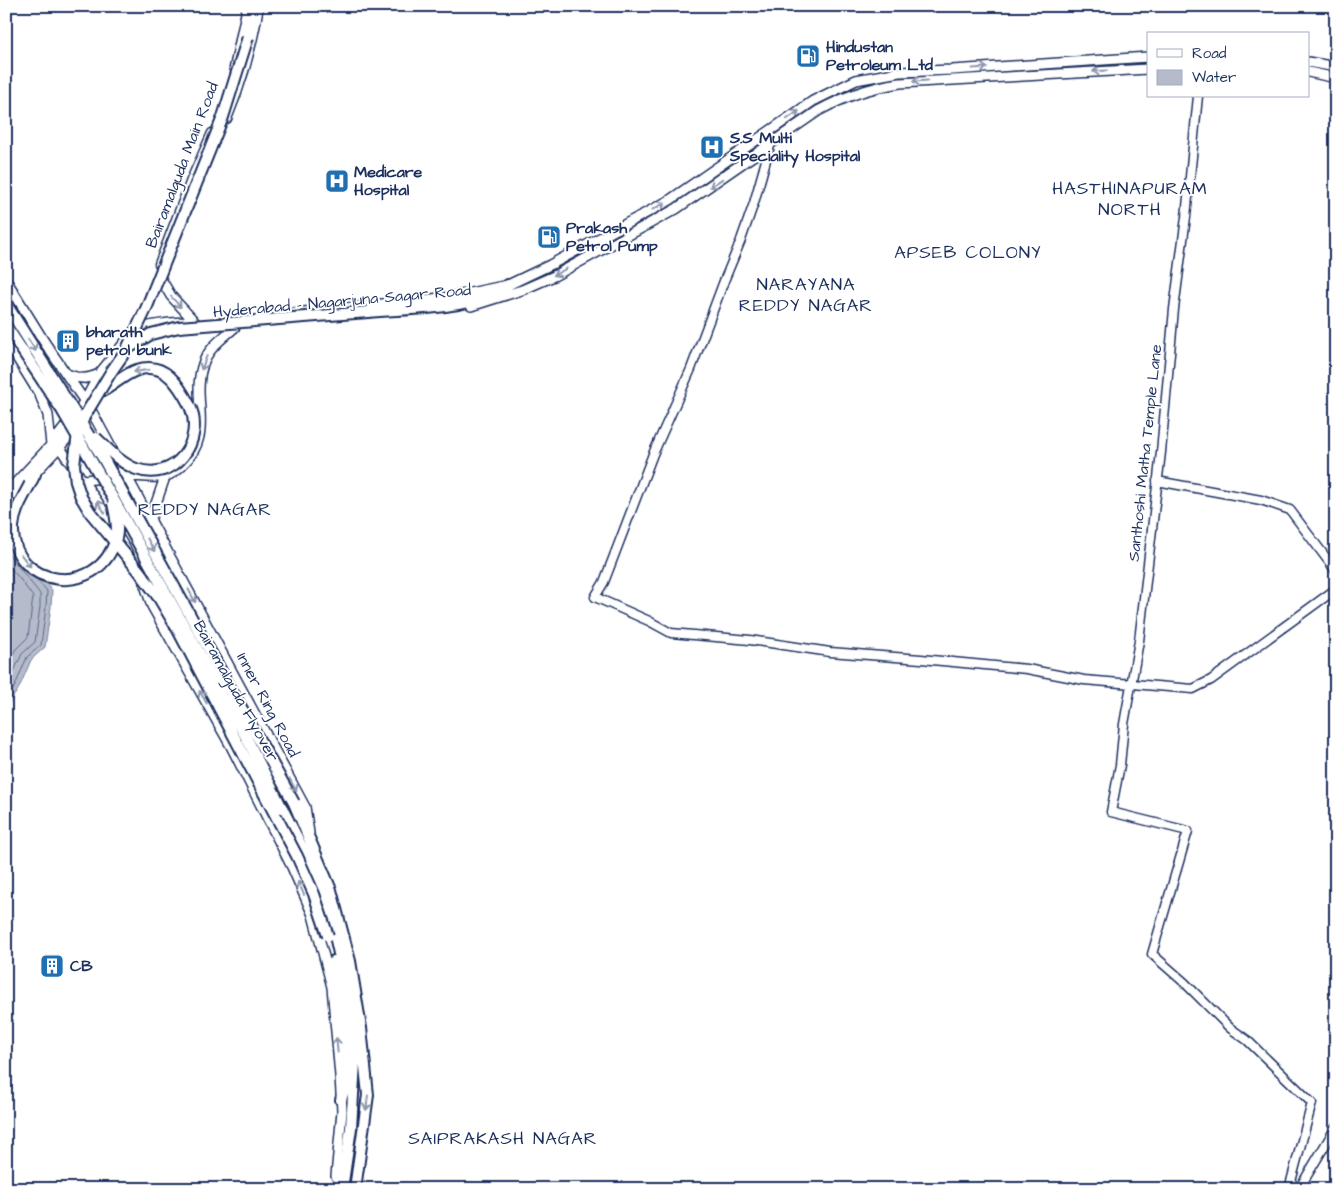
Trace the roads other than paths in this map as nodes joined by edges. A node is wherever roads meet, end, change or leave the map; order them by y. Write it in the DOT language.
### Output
graph roads {
  1 [pos="247,6"];
  2 [pos="254,6"];
  3 [pos="259,6"];
  4 [pos="1147,57"];
  5 [pos="1310,62"];
  6 [pos="1336,66"];
  7 [pos="1147,69"];
  8 [pos="1310,72"];
  9 [pos="1336,78"];
  10 [pos="1198,98"];
  11 [pos="221,110"];
  12 [pos="229,113"];
  13 [pos="770,146"];
  14 [pos="161,279"];
  15 [pos="6,280"];
  16 [pos="508,284"];
  17 [pos="6,304"];
  18 [pos="194,321"];
  19 [pos="6,326"];
  20 [pos="235,327"];
  21 [pos="138,329"];
  22 [pos="6,340"];
  23 [pos="135,344"];
  24 [pos="99,374"];
  25 [pos="67,375"];
  26 [pos="104,390"];
  27 [pos="39,393"];
  28 [pos="85,401"];
  29 [pos="92,412"];
  30 [pos="86,428"];
  31 [pos="56,447"];
  32 [pos="35,474"];
  33 [pos="126,476"];
  34 [pos="165,477"];
  35 [pos="82,480"];
  36 [pos="1157,481"];
  37 [pos="6,493"];
  38 [pos="110,493"];
  39 [pos="6,504"];
  40 [pos="150,521"];
  41 [pos="174,563"];
  42 [pos="1336,571"];
  43 [pos="143,579"];
  44 [pos="1336,590"];
  45 [pos="1132,683"];
  46 [pos="306,845"];
  47 [pos="286,856"];
  48 [pos="348,1077"];
  49 [pos="341,1100"];
  50 [pos="353,1100"];
  51 [pos="1336,1127"];
  52 [pos="342,1187"];
  53 [pos="355,1189"];
  54 [pos="1289,1189"];
  55 [pos="1299,1189"];
  1 -- 11 [label="street, Bairamalguda Main Road"];
  2 -- 23 [label="highway, bridge"];
  3 -- 12 [label="street"];
  16 -- 4 [label="main road, Hyderabad - Nagarjuna Sagar Road, one-way"];
  5 -- 6 [label="main road"];
  7 -- 13 [label="main road, Hyderabad - Nagarjuna Sagar Road, one-way"];
  8 -- 9 [label="main road"];
  10 -- 36 [label="street, Santhoshi Matha Temple Lane"];
  11 -- 12 [label="street"];
  11 -- 21 [label="street, Bairamalguda Main Road"];
  12 -- 14 [label="street"];
  13 -- 20 [label="main road, Hyderabad - Nagarjuna Sagar Road, one-way"];
  13 -- 45 [label="street"];
  14 -- 18 [label="main road, one-way"];
  14 -- 21 [label="street"];
  15 -- 25 [label="main road, Inner Ring Road"];
  16 -- 18 [label="main road, Hyderabad - Nagarjuna Sagar Road"];
  16 -- 23 [label="highway, bridge"];
  17 -- 30 [label="highway, Bairamalguda Flyover, one-way, bridge"];
  18 -- 21 [label="main road, Hyderabad - Nagarjuna Sagar Road"];
  19 -- 38 [label="highway, Bairamalguda Flyover, bridge"];
  20 -- 23 [label="main road, Hyderabad - Nagarjuna Sagar Road"];
  20 -- 34 [label="main road, one-way"];
  21 -- 23 [label="street"];
  21 -- 24 [label="main road"];
  22 -- 27 [label="main road"];
  23 -- 26 [label="main road"];
  23 -- 48 [label="highway, bridge"];
  24 -- 25 [label="main road"];
  24 -- 28 [label="main road"];
  25 -- 27 [label="main road"];
  25 -- 28 [label="main road, Inner Ring Road"];
  26 -- 29 [label="main road"];
  30 -- 26 [label="highway, one-way, bridge"];
  27 -- 31 [label="main road"];
  28 -- 29 [label="main road, Inner Ring Road"];
  28 -- 31 [label="main road"];
  29 -- 31 [label="main road"];
  29 -- 33 [label="main road, Inner Ring Road"];
  30 -- 46 [label="highway, Bairamalguda Flyover, one-way, bridge"];
  31 -- 32 [label="main road"];
  31 -- 35 [label="main road"];
  31 -- 37 [label="main road"];
  32 -- 38 [label="highway, one-way, bridge"];
  32 -- 39 [label="main road"];
  33 -- 34 [label="main road"];
  33 -- 35 [label="main road"];
  33 -- 40 [label="main road, Inner Ring Road"];
  34 -- 40 [label="main road"];
  43 -- 35 [label="main road, one-way"];
  36 -- 42 [label="street"];
  36 -- 45 [label="street, Santhoshi Matha Temple Lane"];
  38 -- 46 [label="highway, Bairamalguda Flyover, bridge"];
  40 -- 41 [label="main road, Inner Ring Road"];
  41 -- 43 [label="main road"];
  41 -- 46 [label="main road, Inner Ring Road, one-way"];
  47 -- 43 [label="main road, one-way"];
  44 -- 45 [label="street"];
  45 -- 54 [label="street, Santhoshi Matha Temple Lane"];
  46 -- 47 [label="highway"];
  46 -- 50 [label="highway, Bairamalguda Flyover"];
  46 -- 53 [label="highway, Inner Ring Road, one-way"];
  49 -- 47 [label="main road, one-way"];
  48 -- 49 [label="highway"];
  48 -- 50 [label="highway"];
  49 -- 52 [label="main road"];
  50 -- 52 [label="highway"];
  51 -- 55 [label="street"];
}
